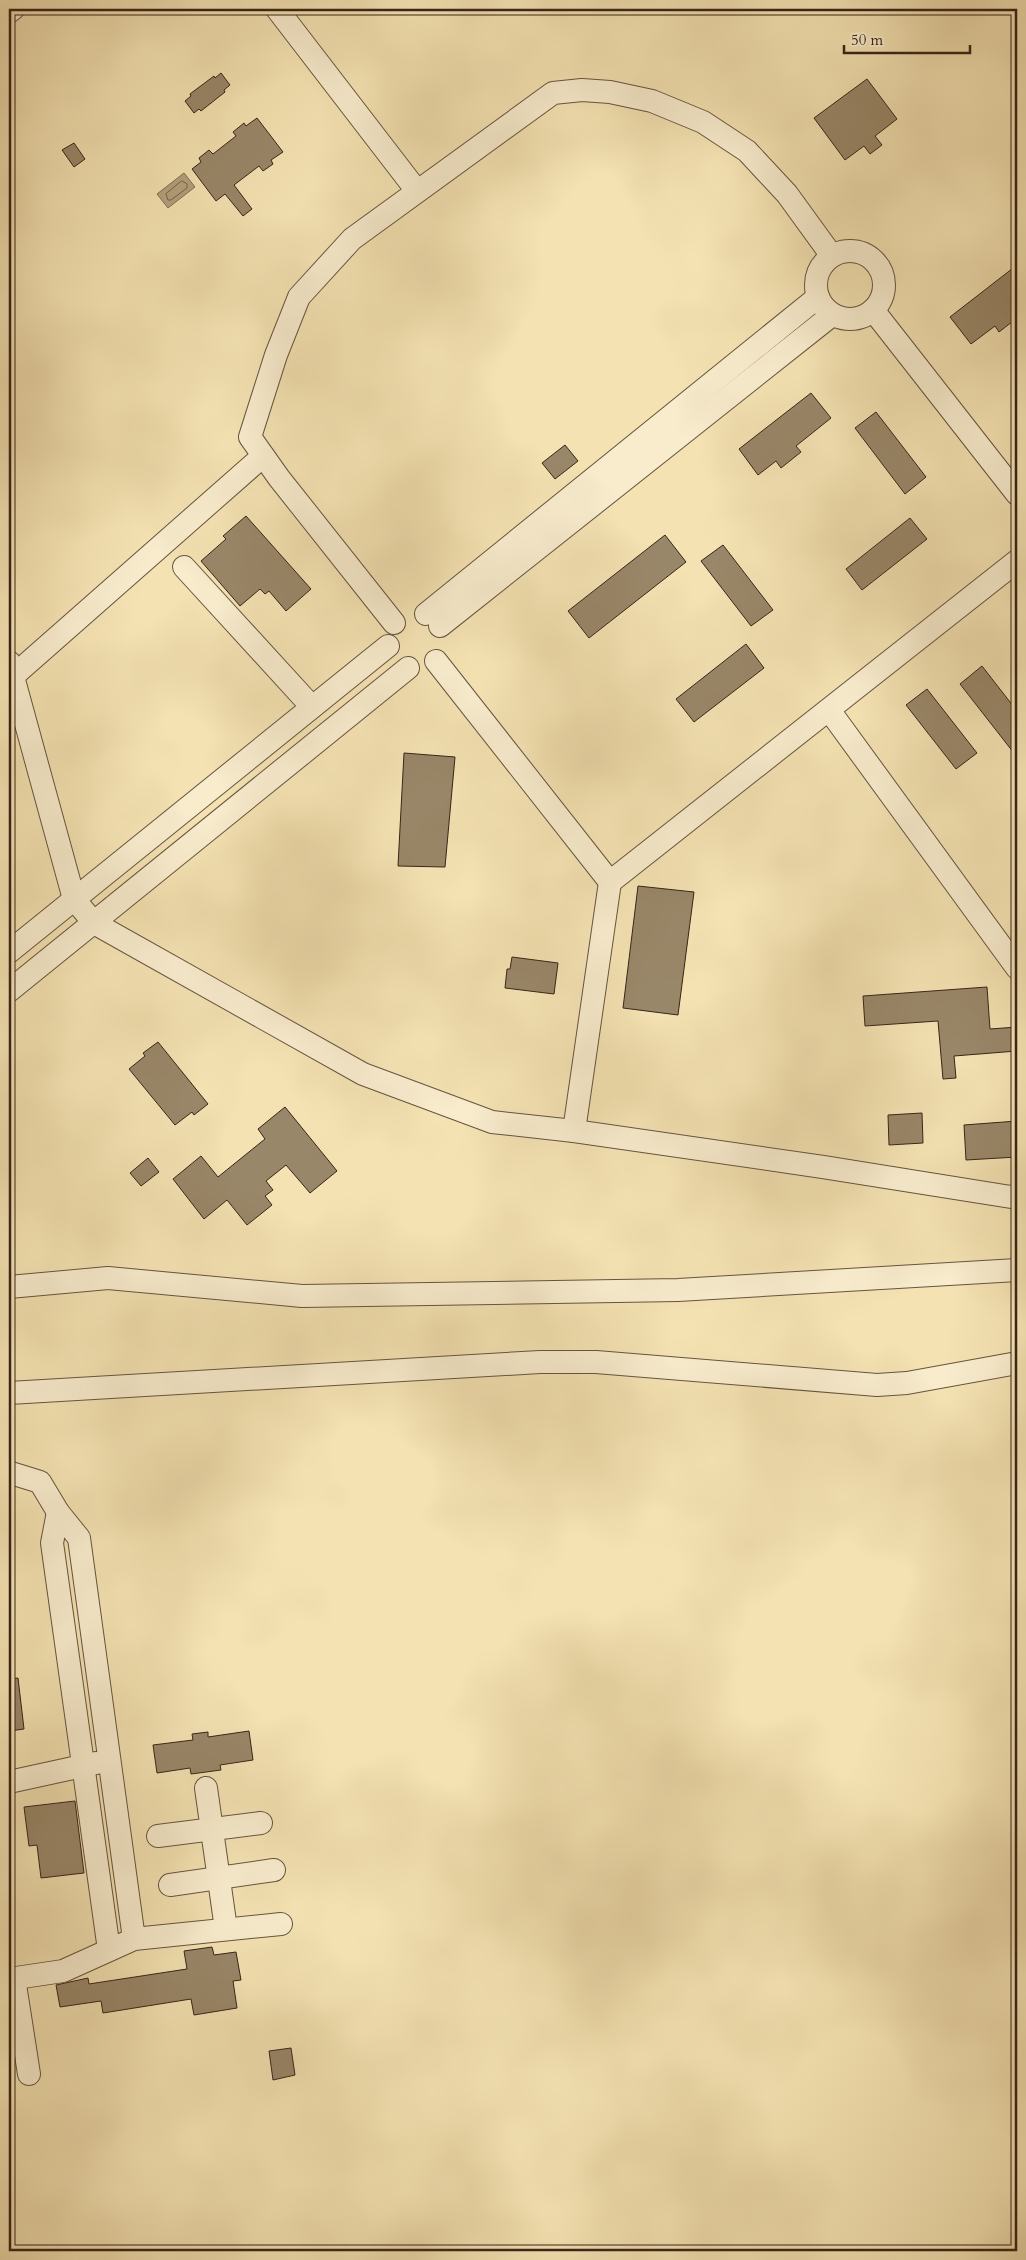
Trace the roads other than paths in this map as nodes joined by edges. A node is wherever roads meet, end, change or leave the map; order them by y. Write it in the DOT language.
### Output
graph roads {
  1 [pos="13,9"];
  2 [pos="277,9"];
  3 [pos="9,12"];
  4 [pos="417,191"];
  5 [pos="832,256"];
  6 [pos="818,297"];
  7 [pos="873,310"];
  8 [pos="832,314"];
  9 [pos="263,456"];
  10 [pos="1017,494"];
  11 [pos="1017,561"];
  12 [pos="184,567"];
  13 [pos="433,620"];
  14 [pos="394,623"];
  15 [pos="388,646"];
  16 [pos="436,661"];
  17 [pos="408,668"];
  18 [pos="10,669"];
  19 [pos="312,707"];
  20 [pos="828,710"];
  21 [pos="610,882"];
  22 [pos="74,899"];
  23 [pos="94,922"];
  24 [pos="9,952"];
  25 [pos="1017,968"];
  26 [pos="9,991"];
  27 [pos="574,1131"];
  28 [pos="1017,1195"];
  29 [pos="1017,1270"];
  30 [pos="9,1287"];
  31 [pos="1017,1363"];
  32 [pos="9,1393"];
  33 [pos="9,1474"];
  34 [pos="58,1512"];
  35 [pos="109,1760"];
  36 [pos="83,1766"];
  37 [pos="9,1782"];
  38 [pos="206,1788"];
  39 [pos="261,1822"];
  40 [pos="212,1829"];
  41 [pos="158,1836"];
  42 [pos="274,1870"];
  43 [pos="219,1878"];
  44 [pos="170,1885"];
  45 [pos="281,1924"];
  46 [pos="226,1929"];
  47 [pos="134,1939"];
  48 [pos="109,1950"];
  49 [pos="11,1978"];
  50 [pos="29,2074"];
  1 -- 3 [label="lane"];
  2 -- 4 [label="lane"];
  4 -- 5 [label="lane"];
  4 -- 9 [label="lane"];
  5 -- 6 [label="lane"];
  5 -- 7 [label="lane"];
  6 -- 8 [label="lane"];
  6 -- 13 [label="lane"];
  7 -- 8 [label="lane"];
  7 -- 10 [label="lane"];
  8 -- 13 [label="lane"];
  9 -- 14 [label="lane"];
  9 -- 18 [label="lane"];
  11 -- 20 [label="lane"];
  12 -- 19 [label="lane"];
  13 -- 14 [label="lane"];
  13 -- 16 [label="lane"];
  14 -- 15 [label="lane"];
  15 -- 17 [label="lane"];
  15 -- 19 [label="lane"];
  16 -- 17 [label="lane"];
  16 -- 21 [label="lane"];
  17 -- 23 [label="lane"];
  18 -- 22 [label="lane"];
  19 -- 22 [label="lane"];
  20 -- 21 [label="lane"];
  20 -- 25 [label="lane"];
  21 -- 27 [label="lane"];
  22 -- 23 [label="lane"];
  22 -- 24 [label="lane"];
  23 -- 26 [label="lane"];
  23 -- 27 [label="lane"];
  27 -- 28 [label="lane"];
  29 -- 30 [label="lane"];
  31 -- 32 [label="lane"];
  33 -- 34 [label="lane"];
  34 -- 35 [label="lane"];
  34 -- 36 [label="lane"];
  35 -- 36 [label="lane"];
  35 -- 47 [label="lane"];
  36 -- 37 [label="lane"];
  36 -- 48 [label="lane"];
  38 -- 40 [label="lane"];
  39 -- 40 [label="lane"];
  40 -- 41 [label="lane"];
  40 -- 43 [label="lane"];
  42 -- 43 [label="lane"];
  43 -- 44 [label="lane"];
  43 -- 46 [label="lane"];
  45 -- 46 [label="lane"];
  46 -- 47 [label="lane"];
  47 -- 48 [label="lane"];
  48 -- 49 [label="lane"];
  49 -- 50 [label="lane"];
}
